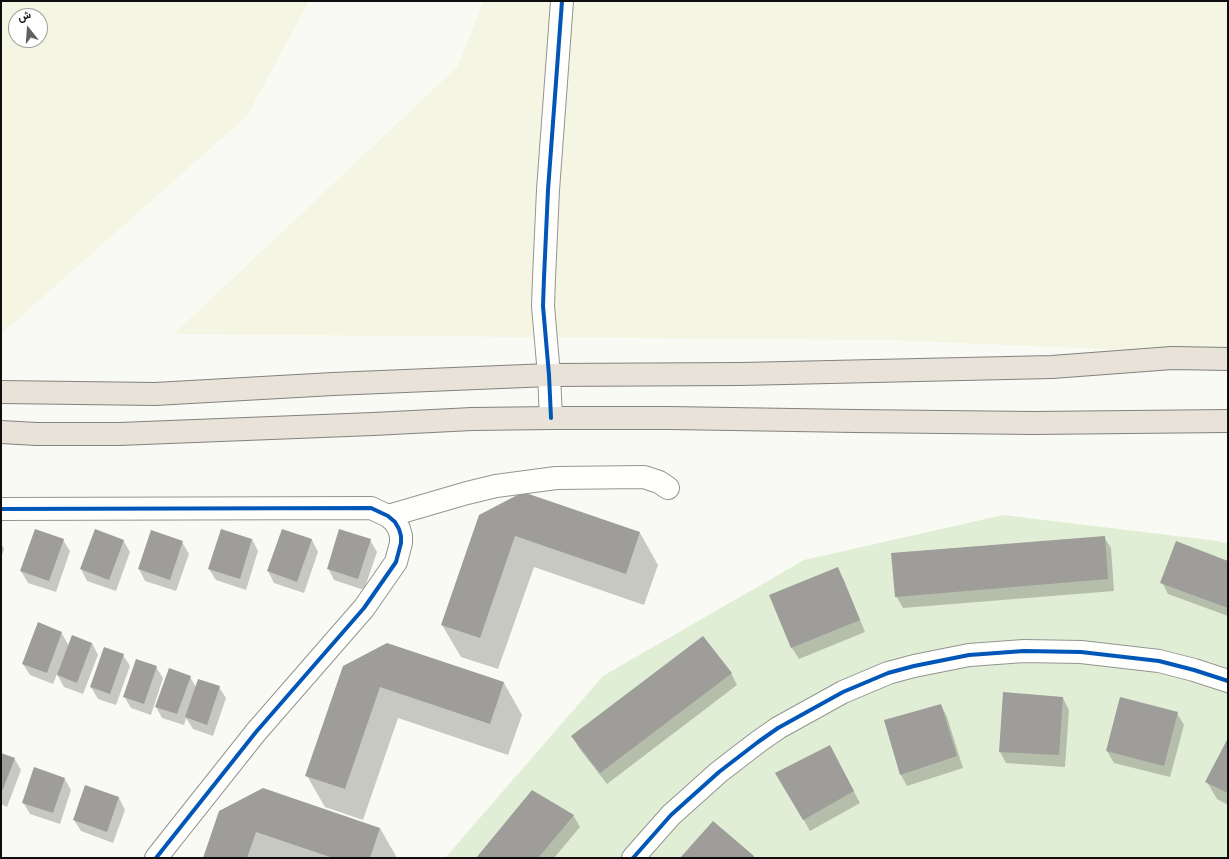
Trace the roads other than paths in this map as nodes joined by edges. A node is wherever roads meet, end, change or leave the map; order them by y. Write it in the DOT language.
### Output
graph roads {
  1 [pos="562,1"];
  2 [pos="1228,359"];
  3 [pos="549,375"];
  4 [pos="1,392"];
  5 [pos="550,418"];
  6 [pos="1228,421"];
  7 [pos="1,432"];
  8 [pos="668,488"];
  9 [pos="1,509"];
  10 [pos="388,516"];
  11 [pos="1228,681"];
  12 [pos="156,858"];
  13 [pos="633,858"];
  1 -- 3 [label="street"];
  2 -- 3 [label="highway"];
  3 -- 4 [label="highway"];
  3 -- 5 [label="street"];
  5 -- 6 [label="highway"];
  5 -- 7 [label="highway"];
  8 -- 10 [label="street"];
  9 -- 10 [label="street"];
  10 -- 12 [label="street"];
  11 -- 13 [label="street"];
}
